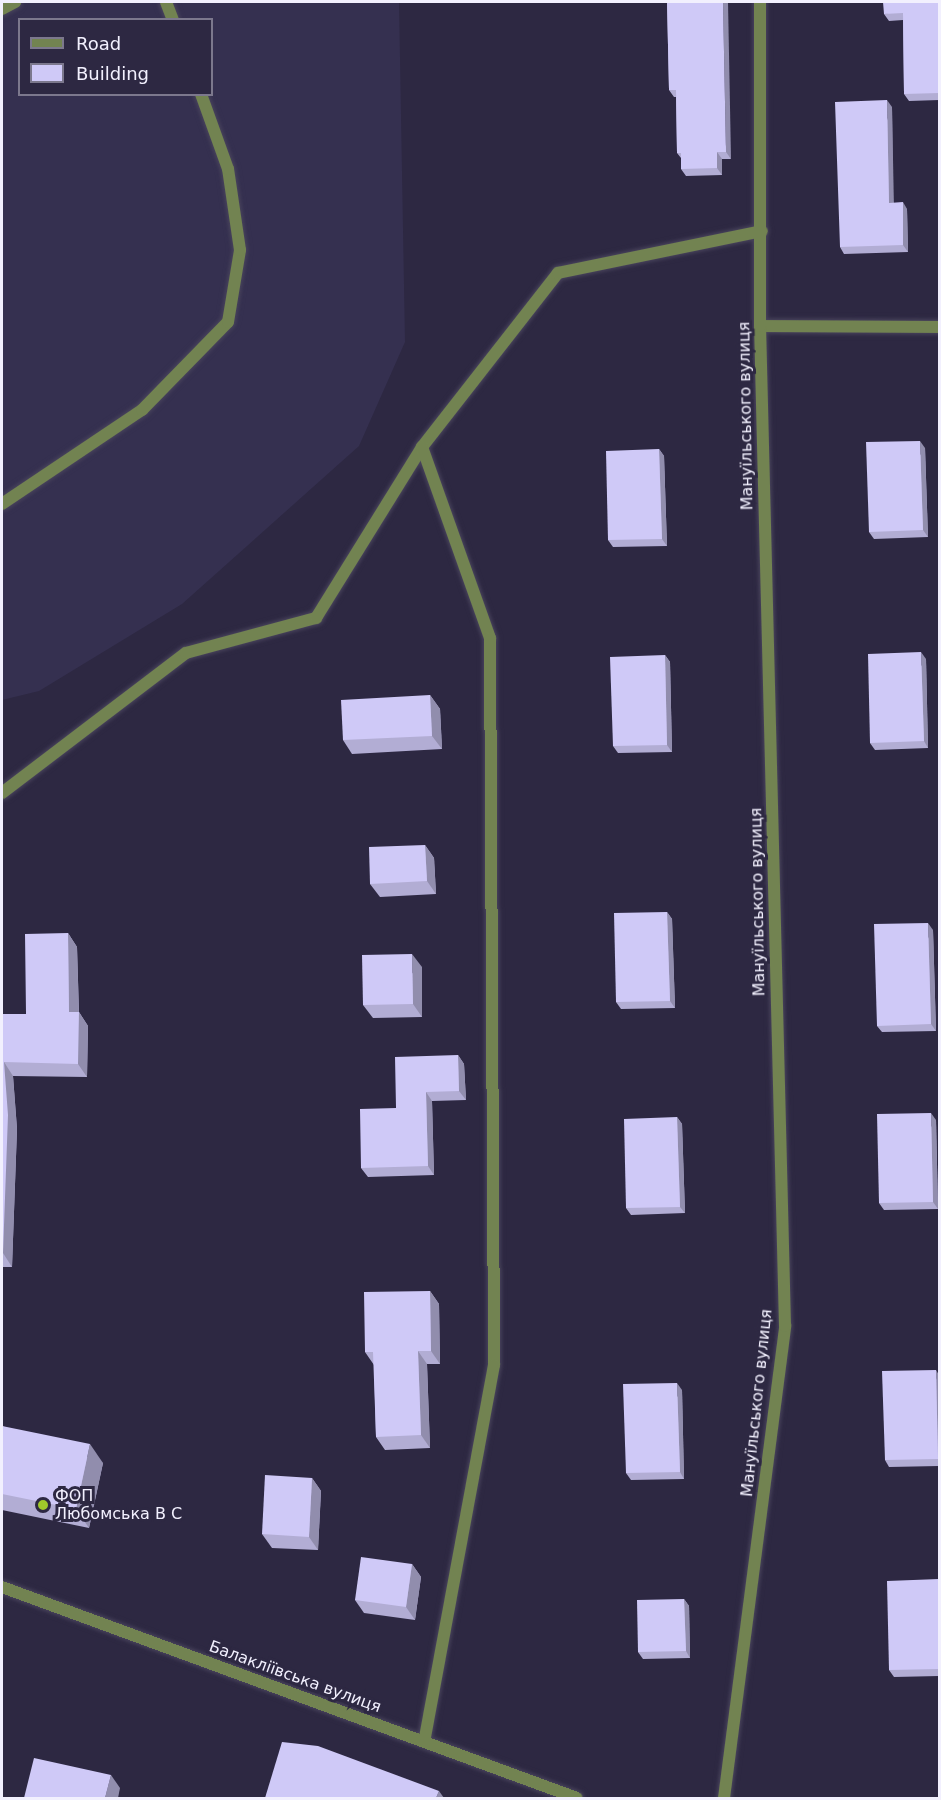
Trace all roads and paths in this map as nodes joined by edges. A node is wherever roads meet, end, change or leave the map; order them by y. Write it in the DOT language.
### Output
graph roads {
  1 [pos="15,2"];
  2 [pos="166,2"];
  3 [pos="760,2"];
  4 [pos="2,9"];
  5 [pos="172,18"];
  6 [pos="202,96"];
  7 [pos="762,231"];
  8 [pos="760,326"];
  9 [pos="939,327"];
  10 [pos="422,447"];
  11 [pos="2,504"];
  12 [pos="2,793"];
  13 [pos="2,1587"];
  14 [pos="424,1741"];
  15 [pos="577,1798"];
  16 [pos="724,1798"];
  1 -- 4 [label="street"];
  2 -- 5 [label="street"];
  3 -- 7 [label="street, Мануїльського вулиця"];
  6 -- 11 [label="street"];
  7 -- 8 [label="street, Мануїльського вулиця"];
  7 -- 10 [label="street"];
  8 -- 9 [label="street"];
  8 -- 16 [label="street, Мануїльського вулиця"];
  10 -- 12 [label="street"];
  10 -- 14 [label="street"];
  13 -- 14 [label="street, Балакліївська вулиця"];
  14 -- 15 [label="street, Балакліївська вулиця"];
}
